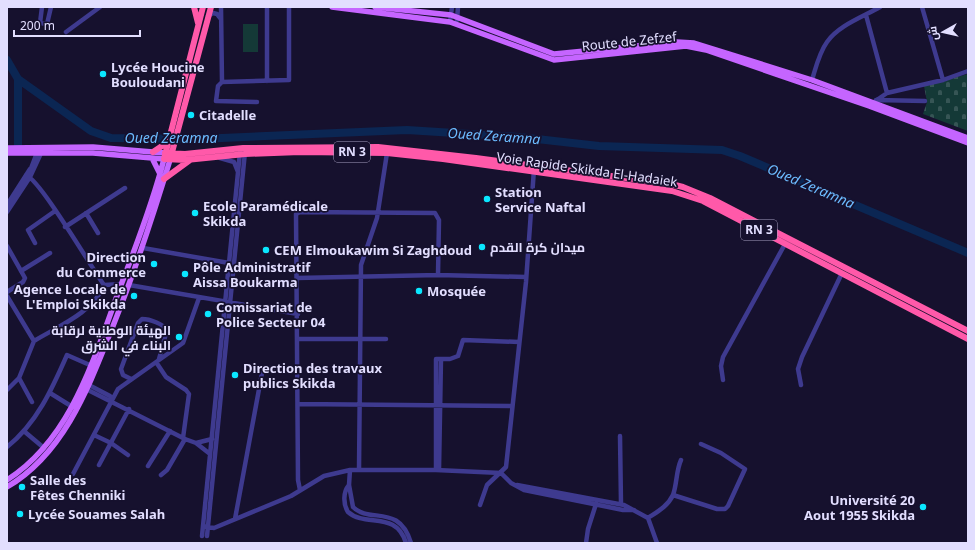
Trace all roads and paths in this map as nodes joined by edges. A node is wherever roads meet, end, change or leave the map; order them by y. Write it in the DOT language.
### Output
graph roads {
  1 [pos="42,7"];
  2 [pos="51,7"];
  3 [pos="100,7"];
  4 [pos="194,7"];
  5 [pos="203,7"];
  6 [pos="211,7"];
  7 [pos="221,7"];
  8 [pos="267,7"];
  9 [pos="289,7"];
  10 [pos="332,7"];
  11 [pos="375,7"];
  12 [pos="452,7"];
  13 [pos="458,7"];
  14 [pos="880,7"];
  15 [pos="922,7"];
  16 [pos="866,15"];
  17 [pos="208,16"];
  18 [pos="457,17"];
  19 [pos="450,18"];
  20 [pos="221,19"];
  21 [pos="456,24"];
  22 [pos="199,27"];
  23 [pos="66,32"];
  24 [pos="968,70"];
  25 [pos="812,80"];
  26 [pos="942,80"];
  27 [pos="267,81"];
  28 [pos="222,82"];
  29 [pos="887,93"];
  30 [pos="925,101"];
  31 [pos="257,102"];
  32 [pos="873,103"];
  33 [pos="175,129"];
  34 [pos="968,138"];
  35 [pos="168,142"];
  36 [pos="968,143"];
  37 [pos="174,144"];
  38 [pos="7,148"];
  39 [pos="40,151"];
  40 [pos="243,151"];
  41 [pos="7,153"];
  42 [pos="387,154"];
  43 [pos="153,155"];
  44 [pos="168,156"];
  45 [pos="191,157"];
  46 [pos="217,157"];
  47 [pos="36,160"];
  48 [pos="534,168"];
  49 [pos="238,172"];
  50 [pos="28,176"];
  51 [pos="162,177"];
  52 [pos="125,188"];
  53 [pos="7,205"];
  54 [pos="55,211"];
  55 [pos="7,212"];
  56 [pos="86,213"];
  57 [pos="378,213"];
  58 [pos="65,227"];
  59 [pos="98,232"];
  60 [pos="35,243"];
  61 [pos="785,244"];
  62 [pos="7,246"];
  63 [pos="143,248"];
  64 [pos="50,253"];
  65 [pos="229,263"];
  66 [pos="21,271"];
  67 [pos="842,273"];
  68 [pos="438,275"];
  69 [pos="361,277"];
  70 [pos="526,277"];
  71 [pos="297,278"];
  72 [pos="122,284"];
  73 [pos="104,285"];
  74 [pos="129,285"];
  75 [pos="7,292"];
  76 [pos="7,296"];
  77 [pos="199,298"];
  78 [pos="228,302"];
  79 [pos="298,314"];
  80 [pos="968,331"];
  81 [pos="968,338"];
  82 [pos="298,339"];
  83 [pos="360,339"];
  84 [pos="386,339"];
  85 [pos="34,341"];
  86 [pos="519,342"];
  87 [pos="158,360"];
  88 [pos="92,366"];
  89 [pos="298,369"];
  90 [pos="19,378"];
  91 [pos="131,379"];
  92 [pos="723,380"];
  93 [pos="82,384"];
  94 [pos="801,385"];
  95 [pos="88,387"];
  96 [pos="7,390"];
  97 [pos="50,393"];
  98 [pos="112,400"];
  99 [pos="32,402"];
  100 [pos="298,404"];
  101 [pos="359,405"];
  102 [pos="71,406"];
  103 [pos="438,406"];
  104 [pos="512,406"];
  105 [pos="129,409"];
  106 [pos="170,431"];
  107 [pos="24,432"];
  108 [pos="94,435"];
  109 [pos="620,436"];
  110 [pos="184,438"];
  111 [pos="212,439"];
  112 [pos="111,443"];
  113 [pos="196,443"];
  114 [pos="701,444"];
  115 [pos="7,447"];
  116 [pos="44,448"];
  117 [pos="210,454"];
  118 [pos="128,455"];
  119 [pos="681,460"];
  120 [pos="99,465"];
  121 [pos="148,466"];
  122 [pos="350,470"];
  123 [pos="359,470"];
  124 [pos="438,470"];
  125 [pos="501,473"];
  126 [pos="73,474"];
  127 [pos="160,474"];
  128 [pos="8,478"];
  129 [pos="349,485"];
  130 [pos="515,485"];
  131 [pos="7,487"];
  132 [pos="300,490"];
  133 [pos="672,495"];
  134 [pos="596,504"];
  135 [pos="620,504"];
  136 [pos="480,505"];
  137 [pos="634,510"];
  138 [pos="648,518"];
  139 [pos="235,519"];
  140 [pos="203,526"];
  141 [pos="208,528"];
  142 [pos="406,543"];
  143 [pos="412,543"];
  144 [pos="586,543"];
  145 [pos="657,543"];
  1 -- 2 [label="street"];
  3 -- 23 [label="street"];
  4 -- 22 [label="highway"];
  5 -- 22 [label="highway"];
  6 -- 17 [label="highway"];
  7 -- 20 [label="street"];
  8 -- 27 [label="street"];
  9 -- 27 [label="street"];
  10 -- 19 [label="main road, Route de Zefzef"];
  11 -- 19 [label="main road, Route de Zefzef"];
  12 -- 19 [label="street"];
  13 -- 18 [label="street"];
  14 -- 16 [label="street"];
  15 -- 26 [label="street"];
  16 -- 25 [label="street"];
  16 -- 29 [label="street"];
  17 -- 20 [label="street"];
  17 -- 33 [label="highway"];
  18 -- 19 [label="main road, Route de Zefzef"];
  18 -- 21 [label="street"];
  18 -- 25 [label="main road, Route de Zefzef"];
  19 -- 21 [label="main road, Route de Zefzef"];
  20 -- 28 [label="street"];
  21 -- 32 [label="main road, Route de Zefzef"];
  22 -- 33 [label="highway"];
  24 -- 26 [label="street"];
  25 -- 32 [label="main road, Route de Zefzef"];
  26 -- 29 [label="street"];
  27 -- 28 [label="street"];
  28 -- 31 [label="street"];
  29 -- 32 [label="street"];
  30 -- 32 [label="street"];
  32 -- 34 [label="main road, Route de Zefzef"];
  32 -- 36 [label="main road, Route de Zefzef"];
  33 -- 35 [label="highway"];
  33 -- 37 [label="highway"];
  35 -- 43 [label="highway"];
  35 -- 44 [label="highway"];
  37 -- 44 [label="highway"];
  37 -- 45 [label="highway"];
  38 -- 39 [label="main road, RN 3"];
  39 -- 41 [label="main road, RN 3"];
  39 -- 43 [label="main road, RN 3"];
  39 -- 47 [label="street"];
  39 -- 47 [label="street"];
  40 -- 42 [label="highway, Voie Rapide Skikda El-Hadaiek / RN 3"];
  40 -- 45 [label="highway, Voie Rapide Skikda El-Hadaiek / RN 3"];
  40 -- 46 [label="highway, Voie Rapide Skikda El-Hadaiek / RN 3"];
  40 -- 48 [label="highway, Voie Rapide Skikda El-Hadaiek / RN 3"];
  40 -- 49 [label="street"];
  40 -- 78 [label="street"];
  42 -- 48 [label="highway, Voie Rapide Skikda El-Hadaiek / RN 3"];
  42 -- 57 [label="street"];
  43 -- 44 [label="main road, RN 3"];
  43 -- 51 [label="main road"];
  44 -- 45 [label="highway, Voie Rapide Skikda El-Hadaiek / RN 3"];
  44 -- 51 [label="main road"];
  45 -- 46 [label="highway, Voie Rapide Skikda El-Hadaiek / RN 3"];
  45 -- 51 [label="highway"];
  46 -- 49 [label="street"];
  47 -- 50 [label="street"];
  47 -- 50 [label="street"];
  48 -- 61 [label="highway, Voie Rapide Skikda El-Hadaiek / RN 3"];
  48 -- 70 [label="street"];
  48 -- 80 [label="highway, Voie Rapide Skikda El-Hadaiek / RN 3"];
  49 -- 65 [label="street"];
  50 -- 53 [label="street"];
  50 -- 54 [label="street"];
  50 -- 55 [label="street"];
  51 -- 63 [label="main road"];
  51 -- 72 [label="main road"];
  52 -- 56 [label="street"];
  54 -- 58 [label="street"];
  54 -- 60 [label="street"];
  56 -- 58 [label="street"];
  56 -- 59 [label="street"];
  57 -- 68 [label="street"];
  57 -- 69 [label="street"];
  57 -- 71 [label="street"];
  58 -- 73 [label="street"];
  61 -- 67 [label="highway, Voie Rapide Skikda El-Hadaiek / RN 3"];
  61 -- 92 [label="street"];
  62 -- 66 [label="street"];
  63 -- 65 [label="street"];
  63 -- 74 [label="main road"];
  64 -- 66 [label="street"];
  65 -- 78 [label="street"];
  66 -- 75 [label="street"];
  67 -- 81 [label="highway, Voie Rapide Skikda El-Hadaiek / RN 3"];
  67 -- 94 [label="street"];
  68 -- 69 [label="street"];
  68 -- 70 [label="street"];
  69 -- 71 [label="street"];
  69 -- 83 [label="street"];
  70 -- 86 [label="street"];
  71 -- 79 [label="street"];
  72 -- 73 [label="street"];
  72 -- 74 [label="main road"];
  72 -- 88 [label="main road"];
  73 -- 85 [label="street"];
  74 -- 77 [label="street"];
  74 -- 95 [label="main road"];
  76 -- 85 [label="street"];
  77 -- 78 [label="street"];
  77 -- 87 [label="street"];
  78 -- 79 [label="street"];
  78 -- 111 [label="street"];
  78 -- 141 [label="street"];
  79 -- 82 [label="street"];
  82 -- 83 [label="street"];
  82 -- 89 [label="street"];
  83 -- 84 [label="street"];
  83 -- 101 [label="street"];
  85 -- 90 [label="street"];
  86 -- 103 [label="street"];
  86 -- 104 [label="street"];
  87 -- 91 [label="street"];
  87 -- 91 [label="street"];
  87 -- 110 [label="street"];
  88 -- 93 [label="main road"];
  88 -- 97 [label="street"];
  89 -- 100 [label="street"];
  89 -- 139 [label="street"];
  90 -- 96 [label="street"];
  90 -- 99 [label="street"];
  91 -- 98 [label="street"];
  93 -- 95 [label="street"];
  93 -- 102 [label="main road"];
  95 -- 98 [label="street"];
  95 -- 131 [label="main road"];
  97 -- 102 [label="street"];
  97 -- 107 [label="street"];
  98 -- 105 [label="street"];
  98 -- 108 [label="street"];
  100 -- 101 [label="street"];
  100 -- 132 [label="street"];
  101 -- 103 [label="street"];
  101 -- 123 [label="street"];
  102 -- 116 [label="main road"];
  103 -- 104 [label="street"];
  103 -- 124 [label="street"];
  104 -- 125 [label="street"];
  105 -- 106 [label="street"];
  105 -- 112 [label="street"];
  106 -- 110 [label="street"];
  106 -- 121 [label="street"];
  107 -- 115 [label="street"];
  107 -- 116 [label="street"];
  108 -- 112 [label="street"];
  108 -- 126 [label="street"];
  109 -- 135 [label="street"];
  110 -- 113 [label="street"];
  110 -- 127 [label="street"];
  111 -- 113 [label="street"];
  111 -- 117 [label="street"];
  112 -- 118 [label="street"];
  112 -- 120 [label="street"];
  113 -- 117 [label="street"];
  114 -- 133 [label="street"];
  116 -- 128 [label="main road"];
  117 -- 140 [label="street"];
  119 -- 133 [label="street"];
  122 -- 123 [label="street"];
  122 -- 129 [label="street"];
  122 -- 132 [label="street"];
  123 -- 124 [label="street"];
  124 -- 125 [label="street"];
  125 -- 130 [label="street"];
  125 -- 136 [label="street"];
  129 -- 142 [label="street"];
  129 -- 143 [label="street"];
  130 -- 134 [label="street"];
  130 -- 135 [label="street"];
  132 -- 139 [label="street"];
  133 -- 138 [label="street"];
  134 -- 137 [label="street"];
  134 -- 144 [label="street"];
  135 -- 137 [label="street"];
  137 -- 138 [label="street"];
  138 -- 145 [label="street"];
  139 -- 141 [label="street"];
  140 -- 141 [label="street"];
  140 -- 141 [label="street"];
}
